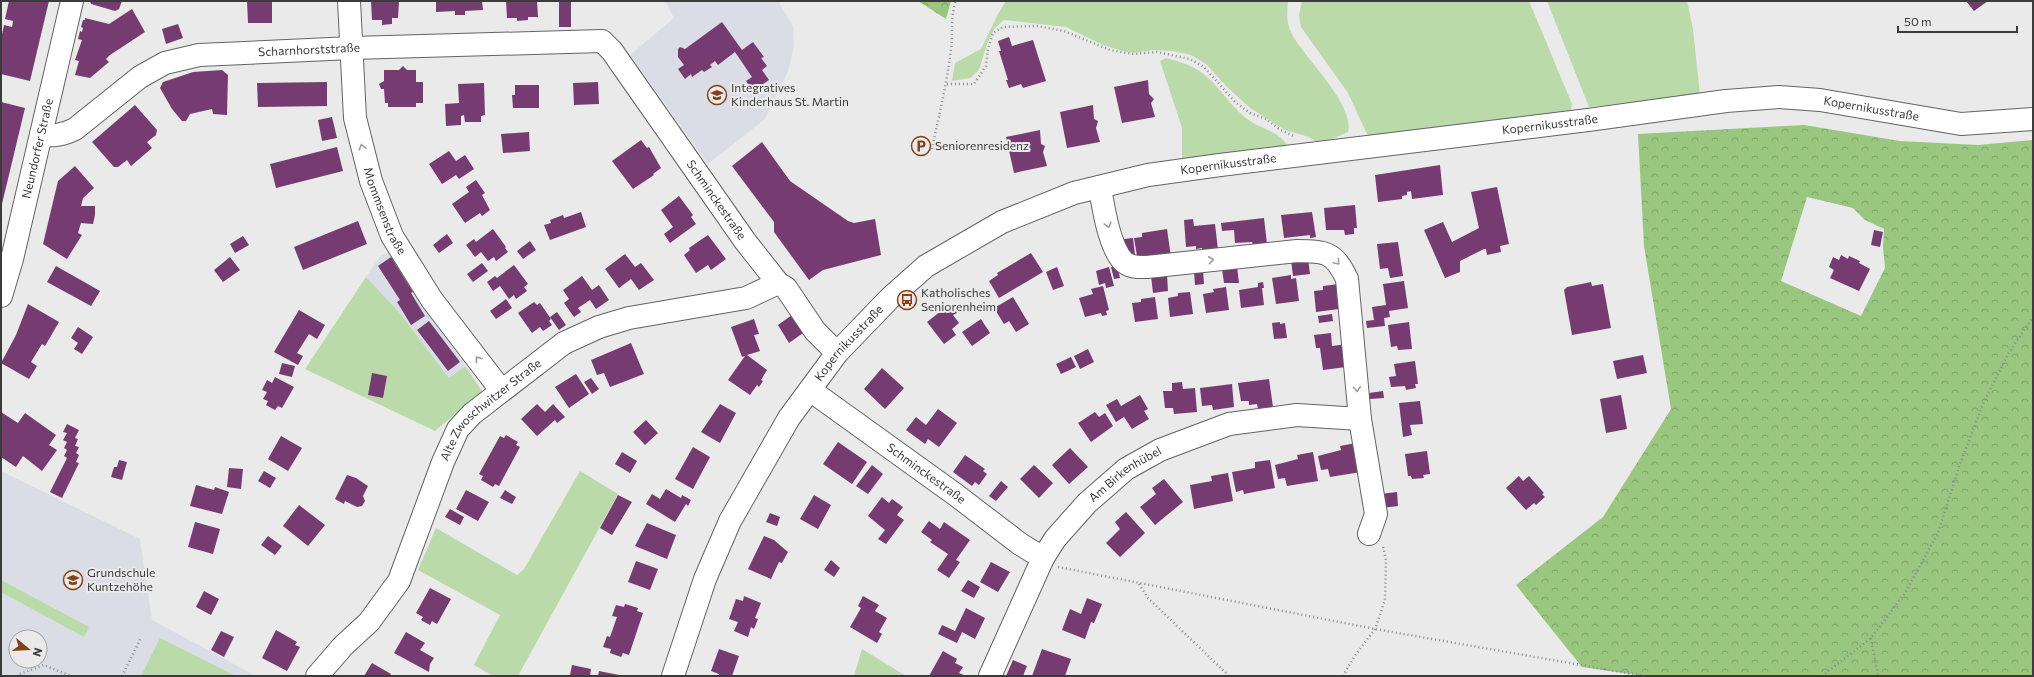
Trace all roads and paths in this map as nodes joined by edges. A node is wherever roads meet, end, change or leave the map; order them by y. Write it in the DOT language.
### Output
graph roads {
  1 [pos="72,1"];
  2 [pos="349,1"];
  3 [pos="956,1"];
  4 [pos="602,41"];
  5 [pos="352,48"];
  6 [pos="947,84"];
  7 [pos="2033,119"];
  8 [pos="41,135"];
  9 [pos="932,149"];
  10 [pos="1320,152"];
  11 [pos="1100,187"];
  12 [pos="7,257"];
  13 [pos="778,283"];
  14 [pos="1,296"];
  15 [pos="2033,317"];
  16 [pos="837,353"];
  17 [pos="501,390"];
  18 [pos="810,390"];
  19 [pos="1360,419"];
  20 [pos="1369,534"];
  21 [pos="1043,558"];
  22 [pos="1139,584"];
  23 [pos="1375,628"];
  24 [pos="140,638"];
  25 [pos="1871,638"];
  26 [pos="18,676"];
  27 [pos="71,676"];
  28 [pos="122,676"];
  29 [pos="317,676"];
  30 [pos="674,676"];
  31 [pos="990,676"];
  32 [pos="1229,676"];
  33 [pos="1343,676"];
  34 [pos="1644,676"];
  35 [pos="1822,676"];
  36 [pos="1878,676"];
  1 -- 8 [label="street, Neundorfer Straße"];
  2 -- 5 [label="street, Mommsenstraße"];
  3 -- 6 [label="path"];
  4 -- 5 [label="street, Scharnhorststraße"];
  4 -- 13 [label="street, Schminckestraße"];
  5 -- 8 [label="street, Scharnhorststraße"];
  17 -- 5 [label="street, Mommsenstraße, one-way"];
  6 -- 9 [label="path"];
  6 -- 10 [label="path"];
  7 -- 10 [label="street, Kopernikusstraße"];
  8 -- 12 [label="street, Neundorfer Straße"];
  10 -- 11 [label="street, Kopernikusstraße"];
  11 -- 16 [label="street, Kopernikusstraße"];
  11 -- 19 [label="street, one-way"];
  12 -- 14 [label="street, Neundorfer Straße"];
  13 -- 16 [label="street, Schminckestraße"];
  13 -- 17 [label="street, Alte Zwoschwitzer Straße"];
  15 -- 25 [label="path"];
  16 -- 18 [label="street, Kopernikusstraße"];
  17 -- 29 [label="street, Alte Zwoschwitzer Straße"];
  18 -- 21 [label="street, Schminckestraße"];
  18 -- 30 [label="street, Kopernikusstraße"];
  19 -- 20 [label="street"];
  19 -- 21 [label="street, Am Birkenhübel"];
  20 -- 23 [label="path"];
  21 -- 22 [label="path"];
  21 -- 31 [label="street, Am Birkenhübel"];
  22 -- 23 [label="path"];
  22 -- 32 [label="path"];
  23 -- 33 [label="path"];
  23 -- 34 [label="path"];
  24 -- 28 [label="path"];
  25 -- 35 [label="path"];
  25 -- 36 [label="path"];
  26 -- 27 [label="path"];
}
